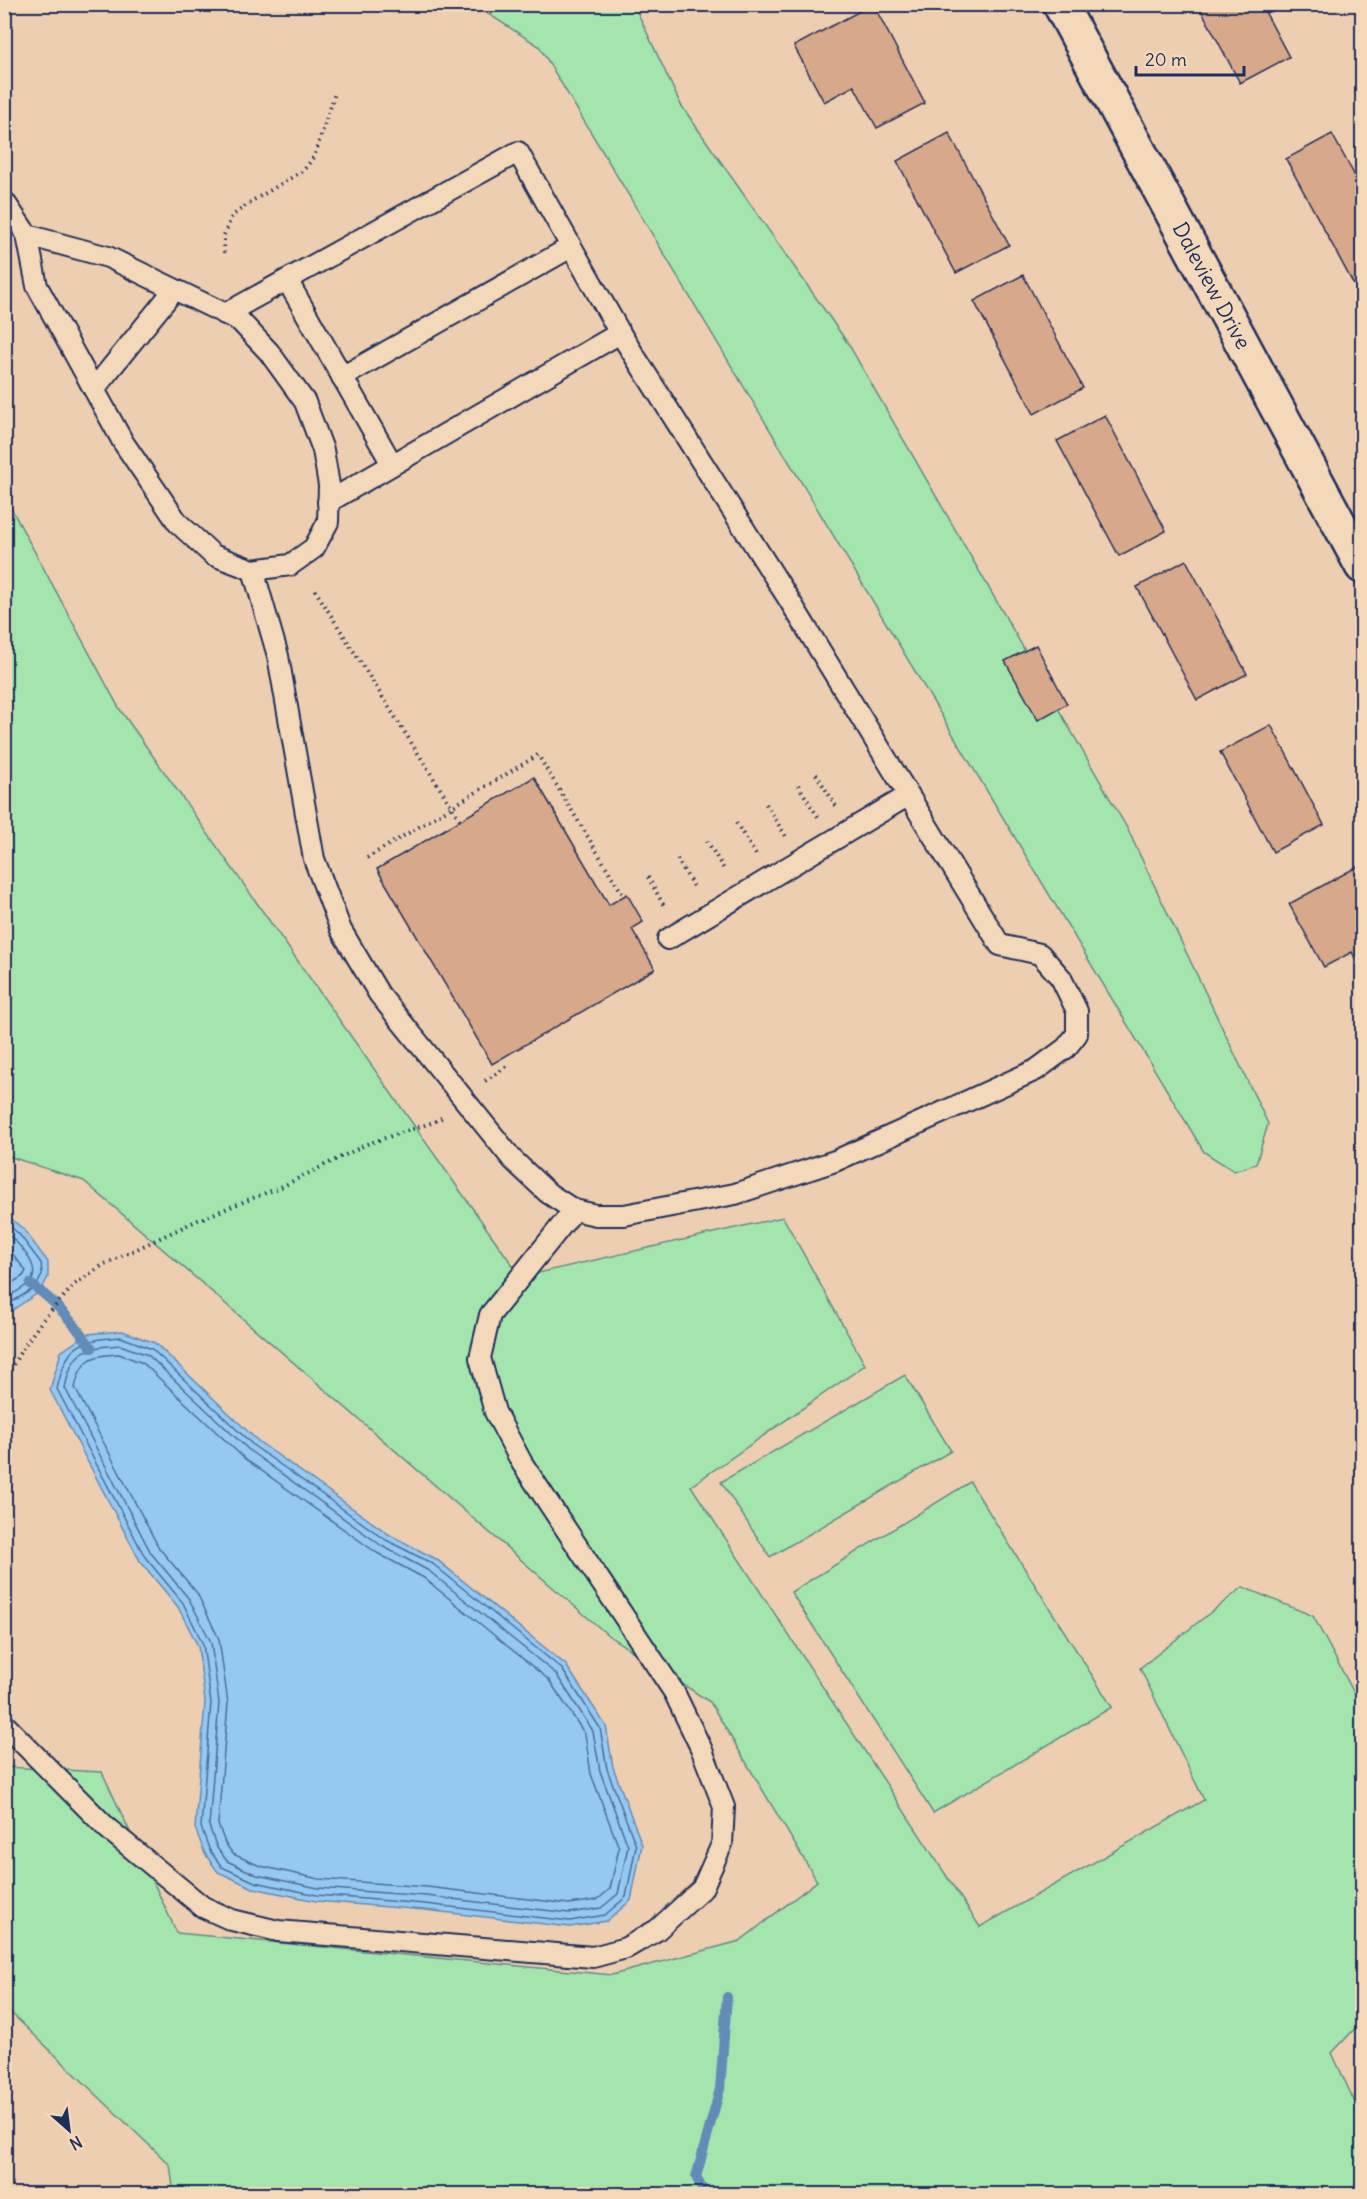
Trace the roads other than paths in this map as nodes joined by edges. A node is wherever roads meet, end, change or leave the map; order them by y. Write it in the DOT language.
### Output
graph roads {
  1 [pos="1060,4"];
  2 [pos="4,201"];
  3 [pos="27,235"];
  4 [pos="571,247"];
  5 [pos="287,280"];
  6 [pos="174,290"];
  7 [pos="225,314"];
  8 [pos="620,333"];
  9 [pos="342,377"];
  10 [pos="94,389"];
  11 [pos="392,464"];
  12 [pos="328,502"];
  13 [pos="1362,566"];
  14 [pos="253,570"];
  15 [pos="909,795"];
  16 [pos="673,936"];
  17 [pos="574,1210"];
  18 [pos="4,1724"];
  1 -- 13 [label="street, Daleview Drive"];
  2 -- 3 [label="lane"];
  3 -- 6 [label="lane"];
  3 -- 10 [label="lane"];
  4 -- 5 [label="lane"];
  4 -- 8 [label="lane"];
  4 -- 9 [label="lane"];
  5 -- 7 [label="lane"];
  5 -- 9 [label="lane"];
  6 -- 7 [label="lane"];
  6 -- 10 [label="lane"];
  7 -- 12 [label="lane"];
  8 -- 11 [label="lane"];
  8 -- 15 [label="lane"];
  9 -- 11 [label="lane"];
  10 -- 14 [label="lane"];
  11 -- 12 [label="lane"];
  12 -- 14 [label="lane"];
  14 -- 17 [label="lane"];
  15 -- 16 [label="lane"];
  15 -- 17 [label="lane"];
  17 -- 18 [label="lane"];
}
